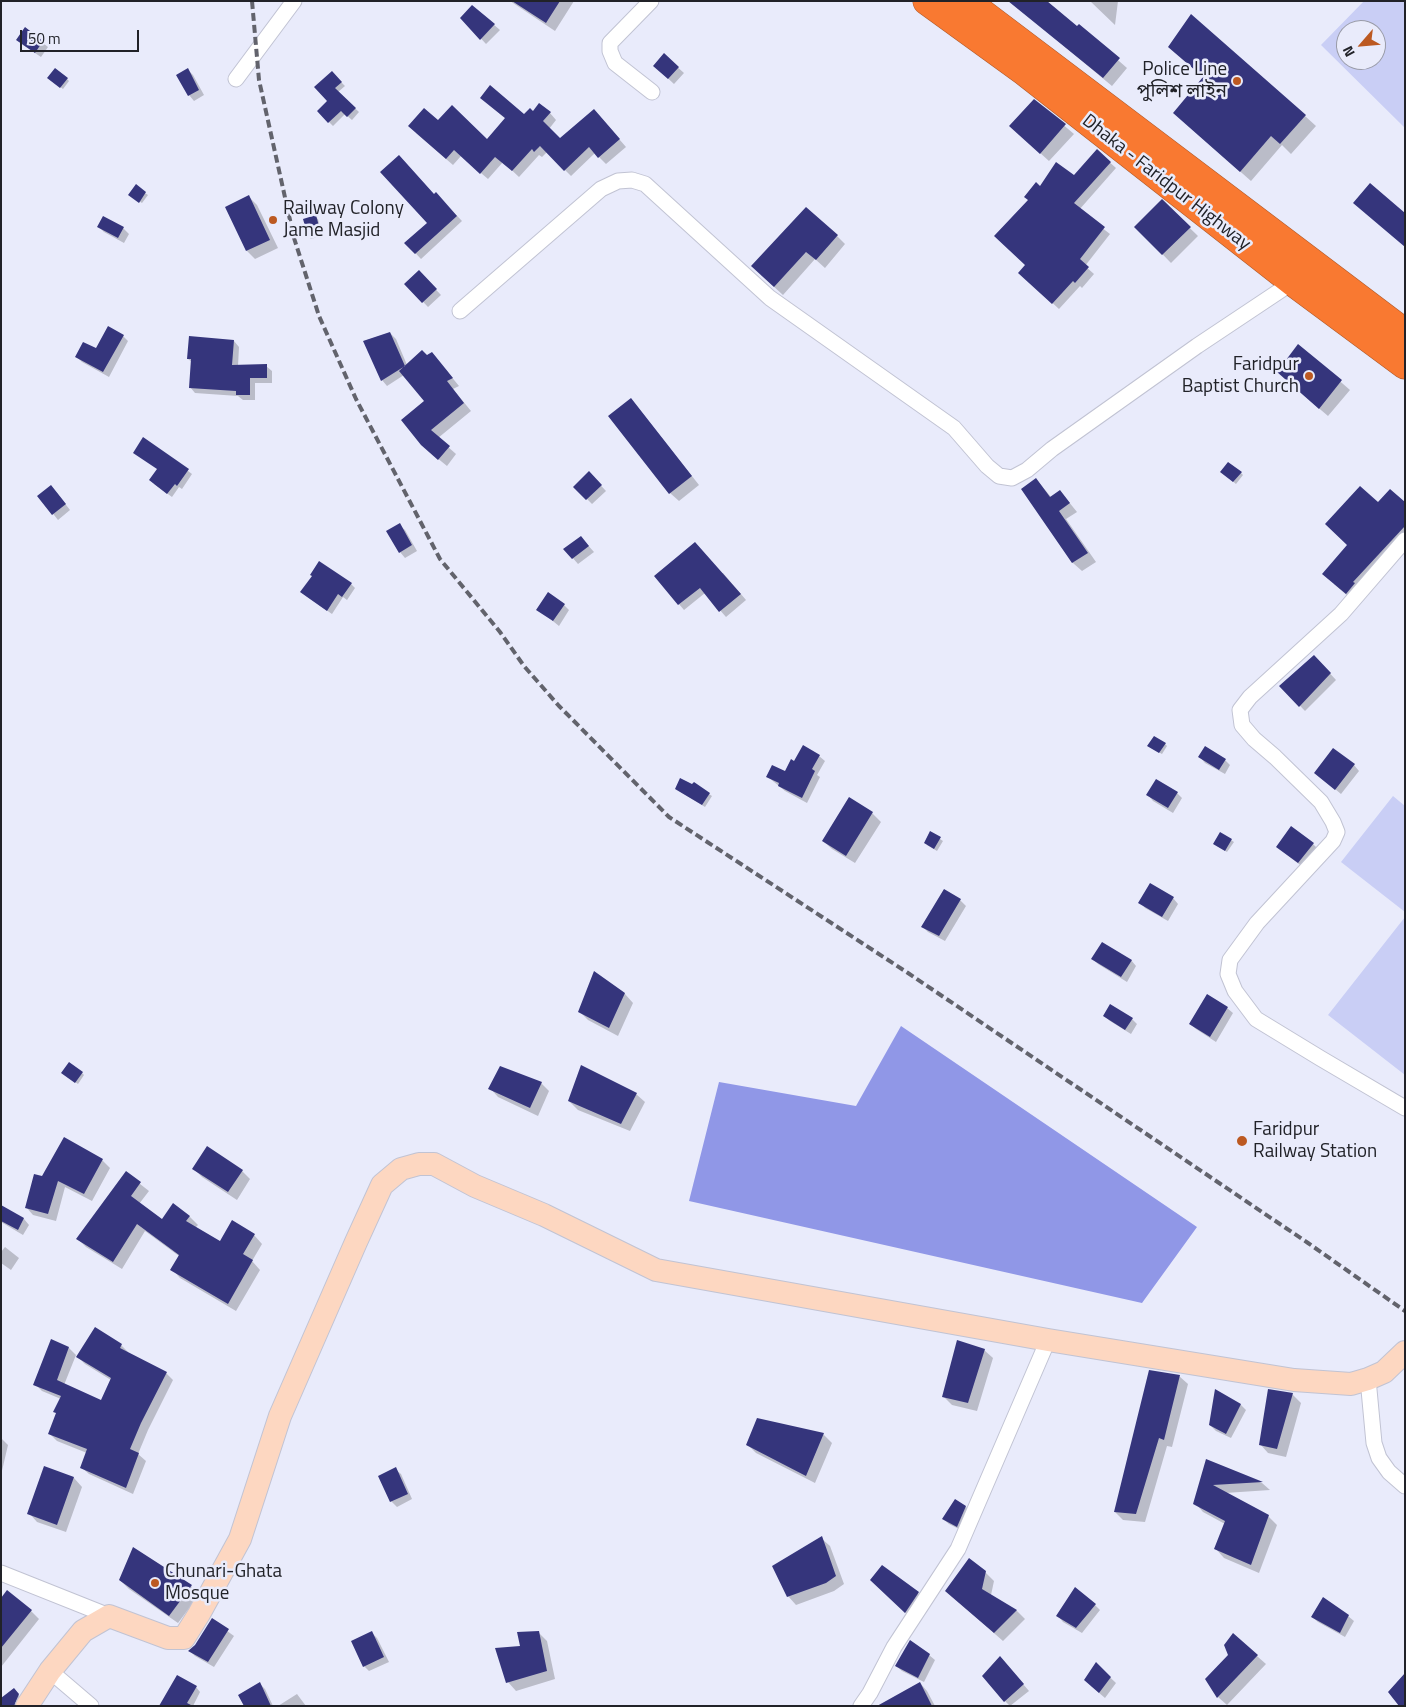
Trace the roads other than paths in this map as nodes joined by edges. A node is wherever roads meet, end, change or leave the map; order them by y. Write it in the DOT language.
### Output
graph roads {
  1 [pos="294,1"];
  2 [pos="651,1"];
  3 [pos="926,1"];
  4 [pos="966,1"];
  5 [pos="236,79"];
  6 [pos="652,92"];
  7 [pos="1293,282"];
  8 [pos="460,311"];
  9 [pos="1405,333"];
  10 [pos="1405,365"];
  11 [pos="1405,540"];
  12 [pos="1405,1108"];
  13 [pos="1048,1340"];
  14 [pos="1405,1352"];
  15 [pos="1368,1379"];
  16 [pos="1405,1486"];
  17 [pos="1,1573"];
  18 [pos="109,1616"];
  19 [pos="50,1671"];
  20 [pos="27,1706"];
  21 [pos="91,1706"];
  22 [pos="861,1706"];
  1 -- 5 [label="street"];
  2 -- 6 [label="street"];
  3 -- 7 [label="highway, Dhaka - Faridpur Highway"];
  4 -- 9 [label="highway, Dhaka - Faridpur Highway"];
  7 -- 8 [label="street"];
  7 -- 10 [label="highway, Dhaka - Faridpur Highway"];
  11 -- 12 [label="street"];
  13 -- 15 [label="street"];
  13 -- 18 [label="street"];
  13 -- 22 [label="street"];
  14 -- 15 [label="street"];
  15 -- 16 [label="street"];
  17 -- 18 [label="street"];
  18 -- 19 [label="street"];
  19 -- 20 [label="street"];
  19 -- 21 [label="street"];
}
